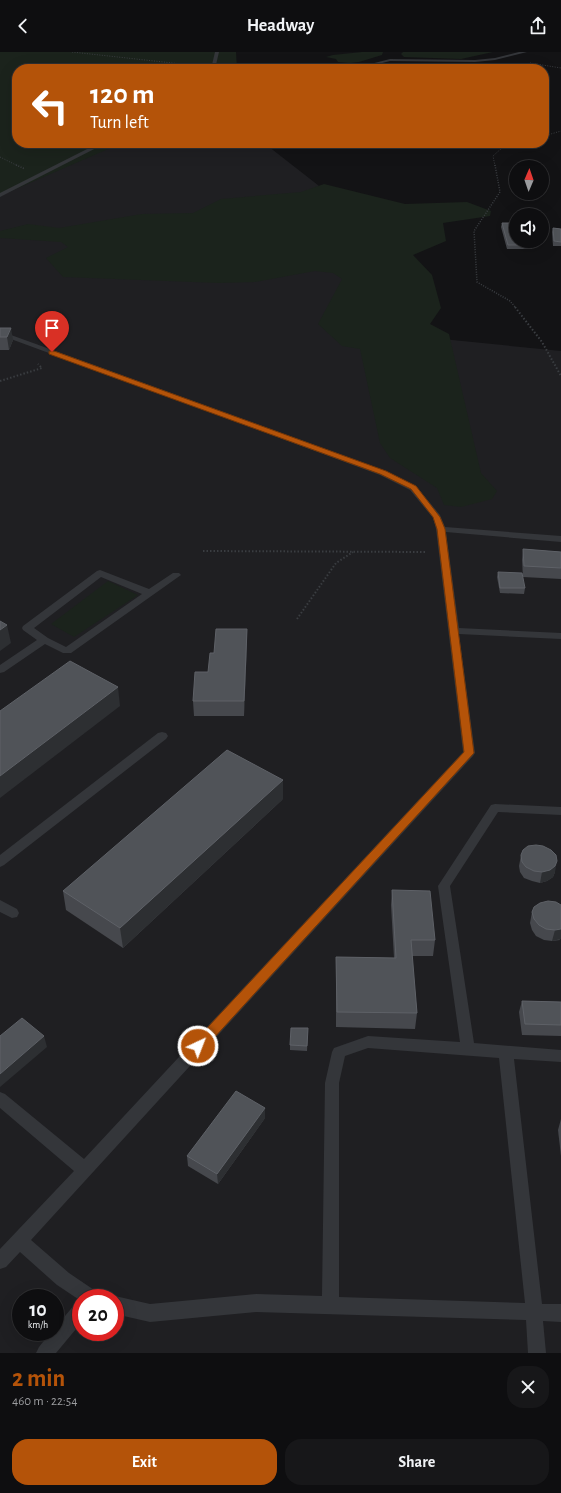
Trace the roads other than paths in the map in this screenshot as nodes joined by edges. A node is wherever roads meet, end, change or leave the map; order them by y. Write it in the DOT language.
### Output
graph roads {
  1 [pos="217,52"];
  2 [pos="525,52"];
  3 [pos="214,64"];
  4 [pos="370,64"];
  5 [pos="93,148"];
  6 [pos="0,195"];
  7 [pos="0,333"];
  8 [pos="441,529"];
  9 [pos="561,538"];
  10 [pos="176,575"];
  11 [pos="149,593"];
  12 [pos="454,630"];
  13 [pos="561,636"];
  14 [pos="44,640"];
  15 [pos="0,670"];
  16 [pos="162,736"];
  17 [pos="561,811"];
  18 [pos="0,862"];
  19 [pos="0,904"];
  20 [pos="12,912"];
  21 [pos="468,1050"];
  22 [pos="506,1052"];
  23 [pos="561,1056"];
  24 [pos="0,1099"];
  25 [pos="85,1170"];
  26 [pos="19,1240"];
  27 [pos="0,1261"];
  28 [pos="78,1289"];
  29 [pos="330,1305"];
  30 [pos="124,1307"];
  31 [pos="534,1312"];
  32 [pos="561,1313"];
  33 [pos="72,1321"];
  34 [pos="45,1353"];
  35 [pos="537,1353"];
  1 -- 3 [label="lane"];
  2 -- 4 [label="lane"];
  5 -- 6 [label="lane"];
  7 -- 8 [label="lane"];
  8 -- 9 [label="lane"];
  8 -- 12 [label="lane"];
  10 -- 11 [label="lane"];
  11 -- 14 [label="lane"];
  11 -- 14 [label="lane"];
  12 -- 13 [label="lane"];
  12 -- 25 [label="lane"];
  14 -- 15 [label="lane"];
  16 -- 18 [label="lane"];
  17 -- 21 [label="lane"];
  19 -- 20 [label="lane"];
  21 -- 22 [label="lane"];
  21 -- 29 [label="lane"];
  22 -- 23 [label="lane"];
  22 -- 31 [label="lane"];
  24 -- 25 [label="lane"];
  25 -- 26 [label="lane"];
  26 -- 27 [label="lane"];
  26 -- 28 [label="lane"];
  29 -- 30 [label="lane"];
  29 -- 31 [label="lane"];
  31 -- 32 [label="lane"];
  31 -- 35 [label="lane"];
  33 -- 34 [label="lane"];
}
